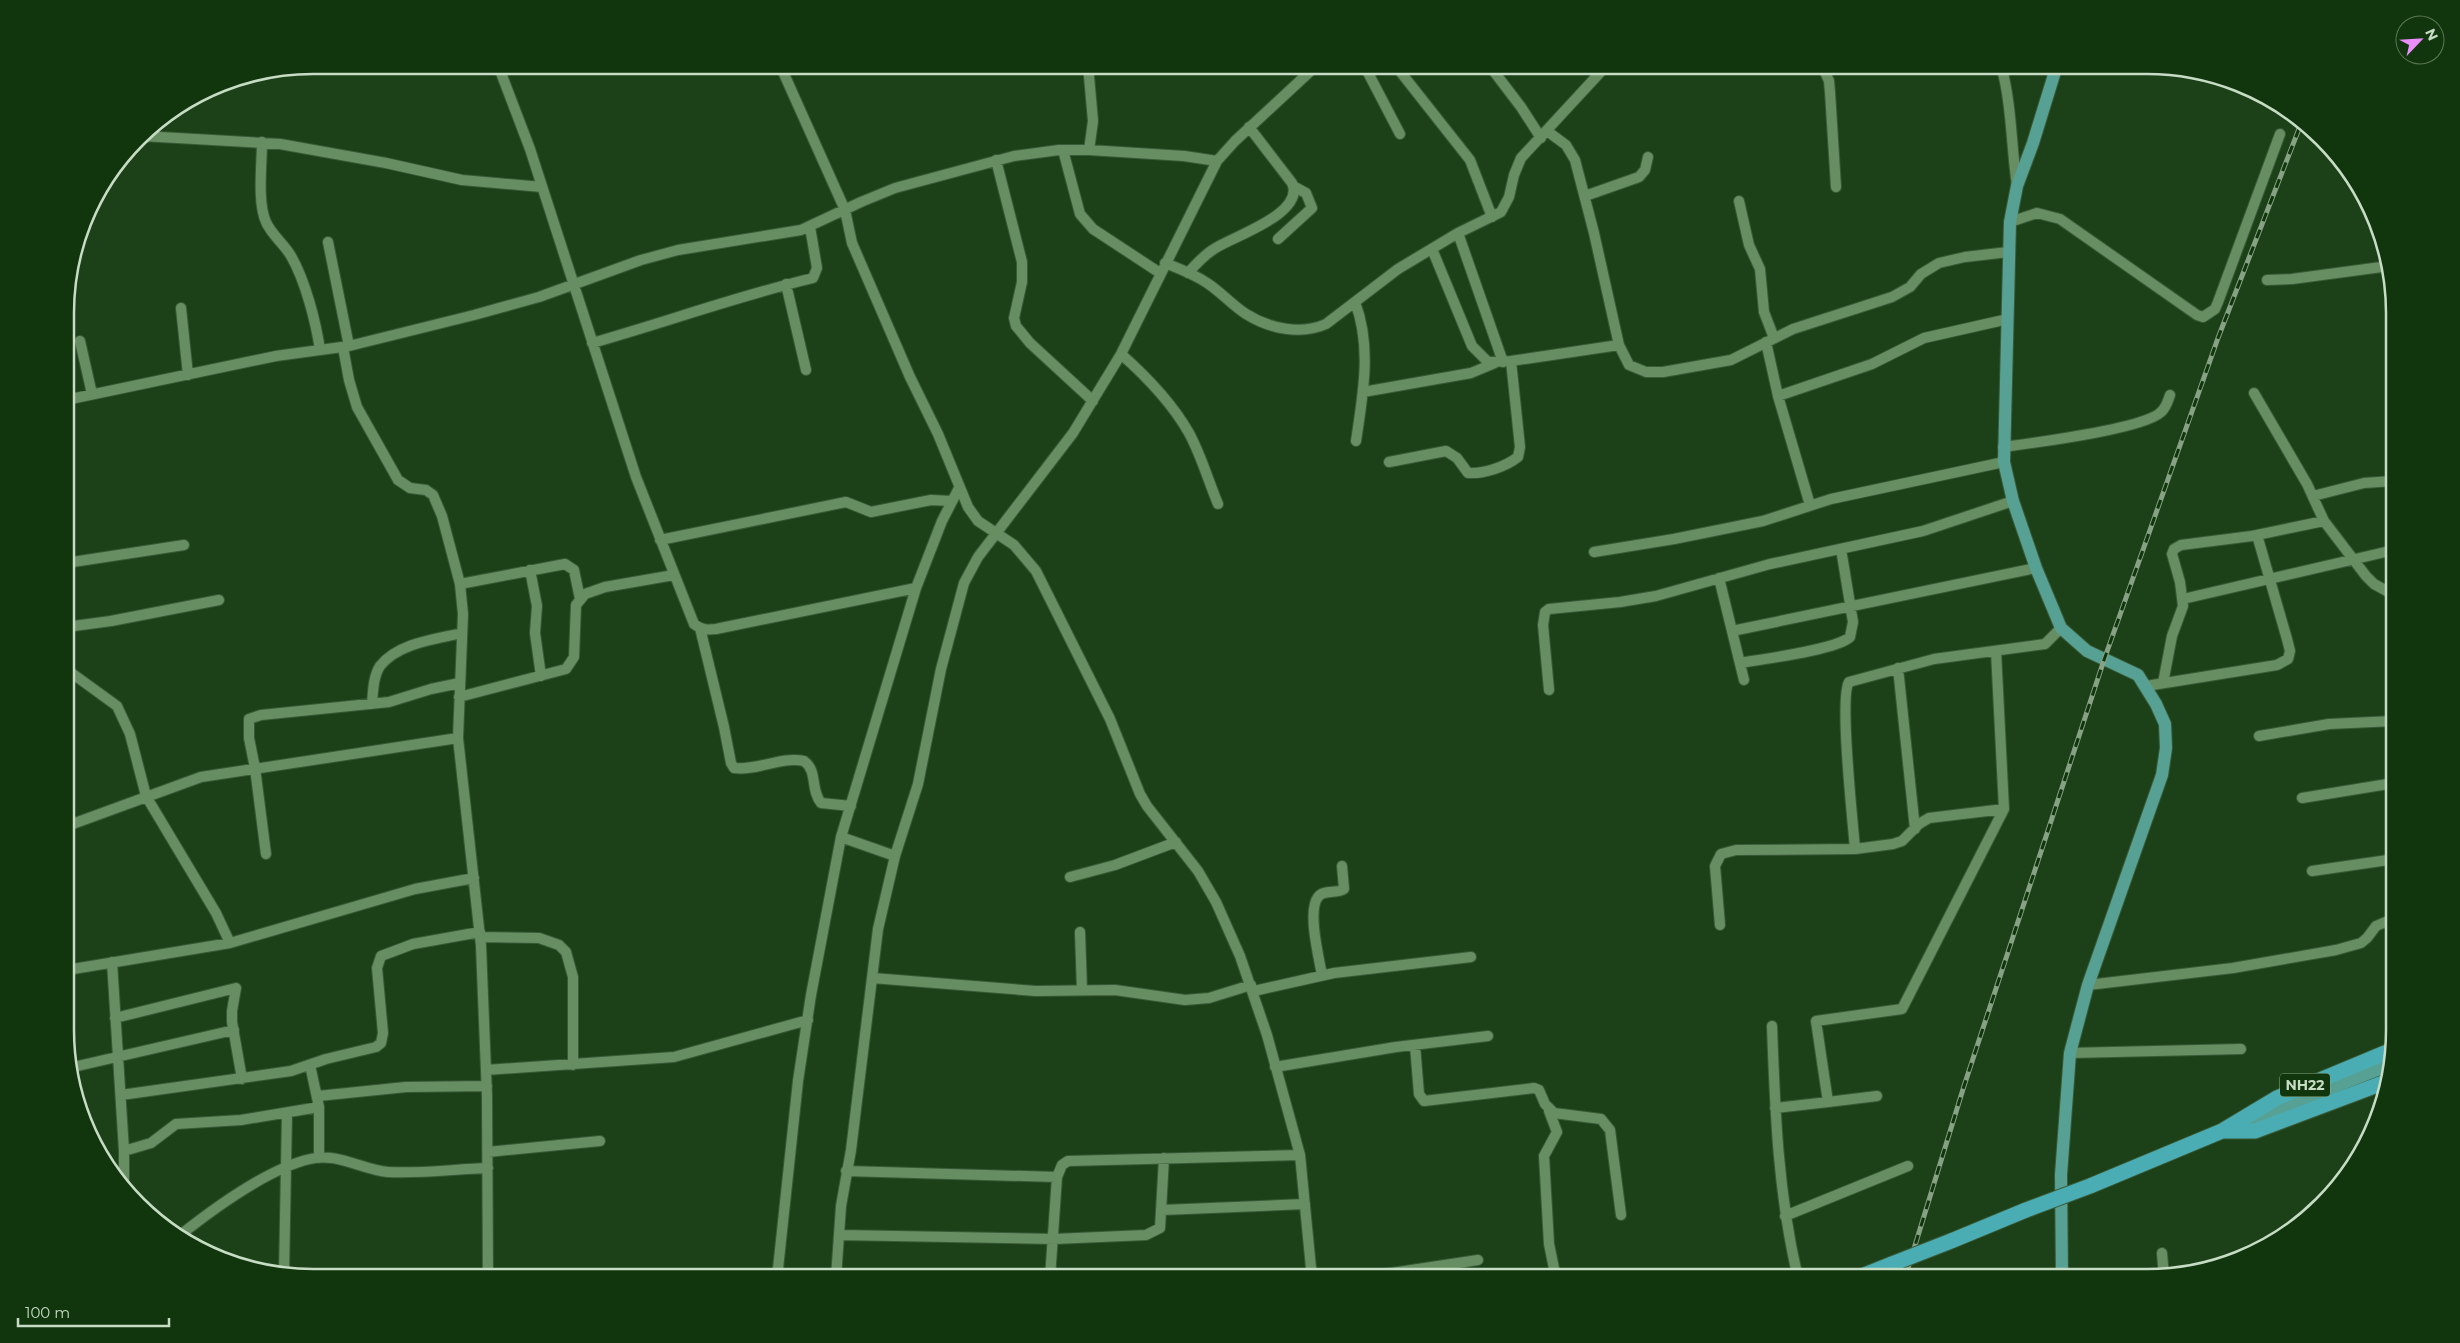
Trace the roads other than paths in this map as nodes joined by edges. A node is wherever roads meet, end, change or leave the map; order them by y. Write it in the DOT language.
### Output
graph roads {
  1 [pos="502,74"];
  2 [pos="784,74"];
  3 [pos="1089,74"];
  4 [pos="1306,74"];
  5 [pos="1369,74"];
  6 [pos="1402,74"];
  7 [pos="1496,74"];
  8 [pos="1596,74"];
  9 [pos="1826,74"];
  10 [pos="2003,74"];
  11 [pos="2055,74"];
  12 [pos="1249,127"];
  13 [pos="1400,134"];
  14 [pos="1544,134"];
  15 [pos="2280,134"];
  16 [pos="152,136"];
  17 [pos="262,142"];
  18 [pos="1063,150"];
  19 [pos="1089,150"];
  20 [pos="1648,157"];
  21 [pos="996,160"];
  22 [pos="1217,161"];
  23 [pos="1294,186"];
  24 [pos="2017,186"];
  25 [pos="542,187"];
  26 [pos="1836,187"];
  27 [pos="1584,196"];
  28 [pos="1739,201"];
  29 [pos="845,210"];
  30 [pos="1492,217"];
  31 [pos="2010,222"];
  32 [pos="810,227"];
  33 [pos="1458,233"];
  34 [pos="1278,240"];
  35 [pos="328,242"];
  36 [pos="1432,250"];
  37 [pos="2008,252"];
  38 [pos="1165,264"];
  39 [pos="2382,267"];
  40 [pos="1160,273"];
  41 [pos="1188,273"];
  42 [pos="2267,280"];
  43 [pos="786,284"];
  44 [pos="574,285"];
  45 [pos="1355,302"];
  46 [pos="180,308"];
  47 [pos="2008,319"];
  48 [pos="1770,340"];
  49 [pos="80,341"];
  50 [pos="592,343"];
  51 [pos="346,346"];
  52 [pos="1619,346"];
  53 [pos="320,350"];
  54 [pos="1122,354"];
  55 [pos="1503,362"];
  56 [pos="806,370"];
  57 [pos="188,375"];
  58 [pos="1363,392"];
  59 [pos="2254,393"];
  60 [pos="92,394"];
  61 [pos="2170,395"];
  62 [pos="1778,396"];
  63 [pos="74,398"];
  64 [pos="1093,401"];
  65 [pos="1356,441"];
  66 [pos="2003,447"];
  67 [pos="1390,462"];
  68 [pos="2004,462"];
  69 [pos="2386,482"];
  70 [pos="959,488"];
  71 [pos="2313,496"];
  72 [pos="952,501"];
  73 [pos="2013,501"];
  74 [pos="1218,504"];
  75 [pos="1810,505"];
  76 [pos="2324,520"];
  77 [pos="996,532"];
  78 [pos="2257,535"];
  79 [pos="660,540"];
  80 [pos="184,545"];
  81 [pos="1840,550"];
  82 [pos="1594,552"];
  83 [pos="2386,552"];
  84 [pos="2354,561"];
  85 [pos="74,562"];
  86 [pos="2036,568"];
  87 [pos="530,570"];
  88 [pos="674,575"];
  89 [pos="1719,578"];
  90 [pos="2270,580"];
  91 [pos="460,584"];
  92 [pos="916,588"];
  93 [pos="2386,591"];
  94 [pos="580,599"];
  95 [pos="2183,599"];
  96 [pos="219,600"];
  97 [pos="1851,608"];
  98 [pos="74,626"];
  99 [pos="700,628"];
  100 [pos="2061,628"];
  101 [pos="1732,631"];
  102 [pos="462,633"];
  103 [pos="1996,650"];
  104 [pos="1740,664"];
  105 [pos="1898,668"];
  106 [pos="74,675"];
  107 [pos="541,676"];
  108 [pos="1744,680"];
  109 [pos="460,683"];
  110 [pos="2164,683"];
  111 [pos="2146,686"];
  112 [pos="1549,690"];
  113 [pos="459,697"];
  114 [pos="372,704"];
  115 [pos="2386,721"];
  116 [pos="2260,736"];
  117 [pos="458,738"];
  118 [pos="255,768"];
  119 [pos="2386,784"];
  120 [pos="146,796"];
  121 [pos="2302,798"];
  122 [pos="850,806"];
  123 [pos="2004,809"];
  124 [pos="74,823"];
  125 [pos="1915,829"];
  126 [pos="841,837"];
  127 [pos="1176,842"];
  128 [pos="1855,849"];
  129 [pos="266,854"];
  130 [pos="895,856"];
  131 [pos="2386,861"];
  132 [pos="1342,866"];
  133 [pos="2312,871"];
  134 [pos="1070,877"];
  135 [pos="474,878"];
  136 [pos="2386,922"];
  137 [pos="1720,925"];
  138 [pos="1080,932"];
  139 [pos="480,934"];
  140 [pos="230,943"];
  141 [pos="1471,957"];
  142 [pos="112,962"];
  143 [pos="74,969"];
  144 [pos="1322,975"];
  145 [pos="872,978"];
  146 [pos="2088,985"];
  147 [pos="1252,988"];
  148 [pos="1082,990"];
  149 [pos="115,1018"];
  150 [pos="808,1020"];
  151 [pos="1772,1026"];
  152 [pos="234,1030"];
  153 [pos="1488,1036"];
  154 [pos="1414,1045"];
  155 [pos="2241,1049"];
  156 [pos="2070,1053"];
  157 [pos="2385,1053"];
  158 [pos="119,1057"];
  159 [pos="310,1065"];
  160 [pos="573,1065"];
  161 [pos="77,1066"];
  162 [pos="1275,1067"];
  163 [pos="2383,1068"];
  164 [pos="486,1070"];
  165 [pos="242,1079"];
  166 [pos="2380,1084"];
  167 [pos="487,1086"];
  168 [pos="121,1095"];
  169 [pos="318,1096"];
  170 [pos="1877,1096"];
  171 [pos="1828,1102"];
  172 [pos="319,1108"];
  173 [pos="1774,1108"];
  174 [pos="1549,1111"];
  175 [pos="287,1113"];
  176 [pos="2222,1131"];
  177 [pos="600,1141"];
  178 [pos="124,1151"];
  179 [pos="488,1152"];
  180 [pos="1300,1155"];
  181 [pos="319,1158"];
  182 [pos="1164,1158"];
  183 [pos="1908,1166"];
  184 [pos="286,1168"];
  185 [pos="488,1168"];
  186 [pos="846,1172"];
  187 [pos="124,1177"];
  188 [pos="1057,1177"];
  189 [pos="1306,1204"];
  190 [pos="1162,1210"];
  191 [pos="1621,1215"];
  192 [pos="1785,1216"];
  193 [pos="184,1232"];
  194 [pos="839,1235"];
  195 [pos="1054,1239"];
  196 [pos="2162,1253"];
  197 [pos="1478,1260"];
  198 [pos="284,1267"];
  199 [pos="488,1269"];
  200 [pos="777,1269"];
  201 [pos="837,1269"];
  202 [pos="1051,1269"];
  203 [pos="1311,1269"];
  204 [pos="1418,1269"];
  205 [pos="1554,1269"];
  206 [pos="1796,1269"];
  207 [pos="1880,1269"];
  208 [pos="2062,1269"];
  209 [pos="2163,1269"];
  1 -- 25 [label="street"];
  2 -- 29 [label="street"];
  3 -- 19 [label="street"];
  4 -- 12 [label="street"];
  5 -- 13 [label="street"];
  6 -- 30 [label="street"];
  7 -- 14 [label="street"];
  8 -- 14 [label="street"];
  9 -- 26 [label="street"];
  10 -- 24 [label="street"];
  11 -- 24 [label="main road"];
  12 -- 22 [label="street"];
  12 -- 23 [label="street"];
  14 -- 27 [label="street"];
  14 -- 30 [label="street"];
  15 -- 31 [label="street"];
  16 -- 17 [label="street"];
  17 -- 25 [label="street"];
  17 -- 53 [label="street"];
  18 -- 19 [label="street"];
  18 -- 21 [label="street"];
  18 -- 40 [label="street"];
  19 -- 22 [label="street"];
  20 -- 27 [label="street"];
  21 -- 29 [label="street"];
  21 -- 64 [label="street"];
  22 -- 38 [label="street"];
  23 -- 34 [label="street"];
  23 -- 41 [label="street"];
  24 -- 31 [label="main road"];
  25 -- 44 [label="street"];
  27 -- 52 [label="street"];
  28 -- 48 [label="street"];
  29 -- 32 [label="street"];
  29 -- 70 [label="street"];
  30 -- 33 [label="street"];
  31 -- 37 [label="main road"];
  32 -- 43 [label="street"];
  32 -- 44 [label="street"];
  33 -- 36 [label="street"];
  33 -- 55 [label="street"];
  35 -- 51 [label="street"];
  36 -- 45 [label="street"];
  36 -- 55 [label="street"];
  37 -- 47 [label="main road"];
  37 -- 48 [label="street"];
  38 -- 40 [label="street"];
  38 -- 41 [label="street"];
  39 -- 42 [label="street"];
  40 -- 54 [label="street"];
  41 -- 45 [label="street"];
  43 -- 50 [label="street"];
  43 -- 56 [label="street"];
  44 -- 50 [label="street"];
  44 -- 51 [label="street"];
  45 -- 58 [label="street"];
  46 -- 57 [label="street"];
  47 -- 62 [label="street"];
  47 -- 66 [label="main road"];
  48 -- 52 [label="street"];
  48 -- 62 [label="street"];
  49 -- 60 [label="street"];
  50 -- 79 [label="street"];
  51 -- 53 [label="street"];
  51 -- 91 [label="street"];
  52 -- 55 [label="street"];
  53 -- 57 [label="street"];
  54 -- 64 [label="street"];
  54 -- 74 [label="street"];
  55 -- 58 [label="street"];
  55 -- 67 [label="street"];
  57 -- 60 [label="street"];
  58 -- 65 [label="street"];
  59 -- 71 [label="street"];
  60 -- 63 [label="street"];
  61 -- 66 [label="street"];
  62 -- 75 [label="street"];
  64 -- 77 [label="street"];
  66 -- 68 [label="main road"];
  68 -- 73 [label="main road"];
  68 -- 75 [label="street"];
  69 -- 71 [label="street"];
  70 -- 72 [label="street"];
  70 -- 77 [label="street"];
  71 -- 76 [label="street"];
  72 -- 79 [label="street"];
  72 -- 92 [label="street"];
  73 -- 81 [label="street"];
  73 -- 86 [label="main road"];
  75 -- 82 [label="street"];
  76 -- 78 [label="street"];
  76 -- 84 [label="street"];
  77 -- 127 [label="street"];
  77 -- 130 [label="street"];
  78 -- 90 [label="street"];
  78 -- 95 [label="street"];
  79 -- 88 [label="street"];
  80 -- 85 [label="street"];
  81 -- 89 [label="street"];
  81 -- 97 [label="street"];
  83 -- 84 [label="street"];
  84 -- 90 [label="street"];
  84 -- 93 [label="street"];
  86 -- 97 [label="street"];
  86 -- 100 [label="main road"];
  87 -- 91 [label="street"];
  87 -- 94 [label="street"];
  87 -- 107 [label="street"];
  88 -- 94 [label="street"];
  88 -- 99 [label="street"];
  89 -- 101 [label="street"];
  89 -- 112 [label="street"];
  90 -- 95 [label="street"];
  90 -- 110 [label="street"];
  91 -- 102 [label="street"];
  92 -- 99 [label="street"];
  92 -- 122 [label="street"];
  94 -- 107 [label="street"];
  95 -- 110 [label="street"];
  96 -- 98 [label="street"];
  97 -- 101 [label="street"];
  97 -- 104 [label="street"];
  99 -- 122 [label="street"];
  100 -- 103 [label="street"];
  100 -- 111 [label="main road"];
  101 -- 104 [label="street"];
  102 -- 109 [label="street"];
  102 -- 114 [label="street"];
  103 -- 105 [label="street"];
  103 -- 123 [label="street"];
  104 -- 108 [label="street"];
  105 -- 125 [label="street"];
  105 -- 128 [label="street"];
  106 -- 120 [label="street"];
  107 -- 113 [label="street"];
  109 -- 113 [label="street"];
  109 -- 114 [label="street"];
  110 -- 111 [label="street"];
  111 -- 146 [label="main road"];
  113 -- 117 [label="street"];
  114 -- 118 [label="street"];
  115 -- 116 [label="street"];
  117 -- 118 [label="street"];
  117 -- 135 [label="street"];
  118 -- 120 [label="street"];
  118 -- 129 [label="street"];
  119 -- 121 [label="street"];
  120 -- 124 [label="street"];
  120 -- 140 [label="street"];
  122 -- 126 [label="street"];
  123 -- 125 [label="street"];
  123 -- 171 [label="street"];
  125 -- 128 [label="street"];
  126 -- 130 [label="street"];
  126 -- 150 [label="street"];
  127 -- 134 [label="street"];
  127 -- 147 [label="street"];
  128 -- 137 [label="street"];
  130 -- 145 [label="street"];
  131 -- 133 [label="street"];
  132 -- 144 [label="street"];
  135 -- 139 [label="street"];
  135 -- 140 [label="street"];
  136 -- 146 [label="street"];
  138 -- 148 [label="street"];
  139 -- 159 [label="street"];
  139 -- 160 [label="street"];
  139 -- 164 [label="street"];
  140 -- 142 [label="street"];
  141 -- 144 [label="street"];
  142 -- 143 [label="street"];
  142 -- 149 [label="street"];
  144 -- 147 [label="street"];
  145 -- 148 [label="street"];
  145 -- 186 [label="street"];
  146 -- 156 [label="main road"];
  147 -- 148 [label="street"];
  147 -- 162 [label="street"];
  149 -- 152 [label="street"];
  149 -- 158 [label="street"];
  150 -- 160 [label="street"];
  150 -- 200 [label="street"];
  151 -- 173 [label="street"];
  152 -- 158 [label="street"];
  152 -- 165 [label="street"];
  153 -- 154 [label="street"];
  154 -- 162 [label="street"];
  154 -- 174 [label="street"];
  155 -- 156 [label="street"];
  156 -- 208 [label="main road"];
  157 -- 176 [label="highway, NH22"];
  158 -- 161 [label="street"];
  158 -- 168 [label="street"];
  159 -- 165 [label="street"];
  159 -- 169 [label="street"];
  160 -- 164 [label="street"];
  162 -- 180 [label="street"];
  163 -- 176 [label="main road"];
  164 -- 167 [label="street"];
  165 -- 168 [label="street"];
  166 -- 176 [label="highway, NH22"];
  167 -- 169 [label="street"];
  167 -- 179 [label="street"];
  168 -- 178 [label="street"];
  169 -- 172 [label="street"];
  170 -- 171 [label="street"];
  171 -- 173 [label="street"];
  172 -- 175 [label="street"];
  172 -- 181 [label="street"];
  173 -- 192 [label="street"];
  174 -- 191 [label="street"];
  174 -- 205 [label="street"];
  175 -- 178 [label="street"];
  175 -- 184 [label="street"];
  176 -- 207 [label="highway, NH22, bridge"];
  177 -- 179 [label="street"];
  178 -- 187 [label="street"];
  179 -- 185 [label="street"];
  180 -- 182 [label="street"];
  180 -- 189 [label="street"];
  181 -- 184 [label="street"];
  181 -- 185 [label="street"];
  182 -- 188 [label="street"];
  182 -- 190 [label="street"];
  183 -- 192 [label="street"];
  184 -- 193 [label="street"];
  184 -- 198 [label="street"];
  185 -- 199 [label="street"];
  186 -- 188 [label="street"];
  186 -- 194 [label="street"];
  188 -- 195 [label="street"];
  189 -- 190 [label="street"];
  189 -- 203 [label="street"];
  190 -- 195 [label="street"];
  192 -- 206 [label="street"];
  194 -- 195 [label="street"];
  194 -- 201 [label="street"];
  195 -- 202 [label="street"];
  196 -- 209 [label="street"];
  197 -- 204 [label="street"];
}
